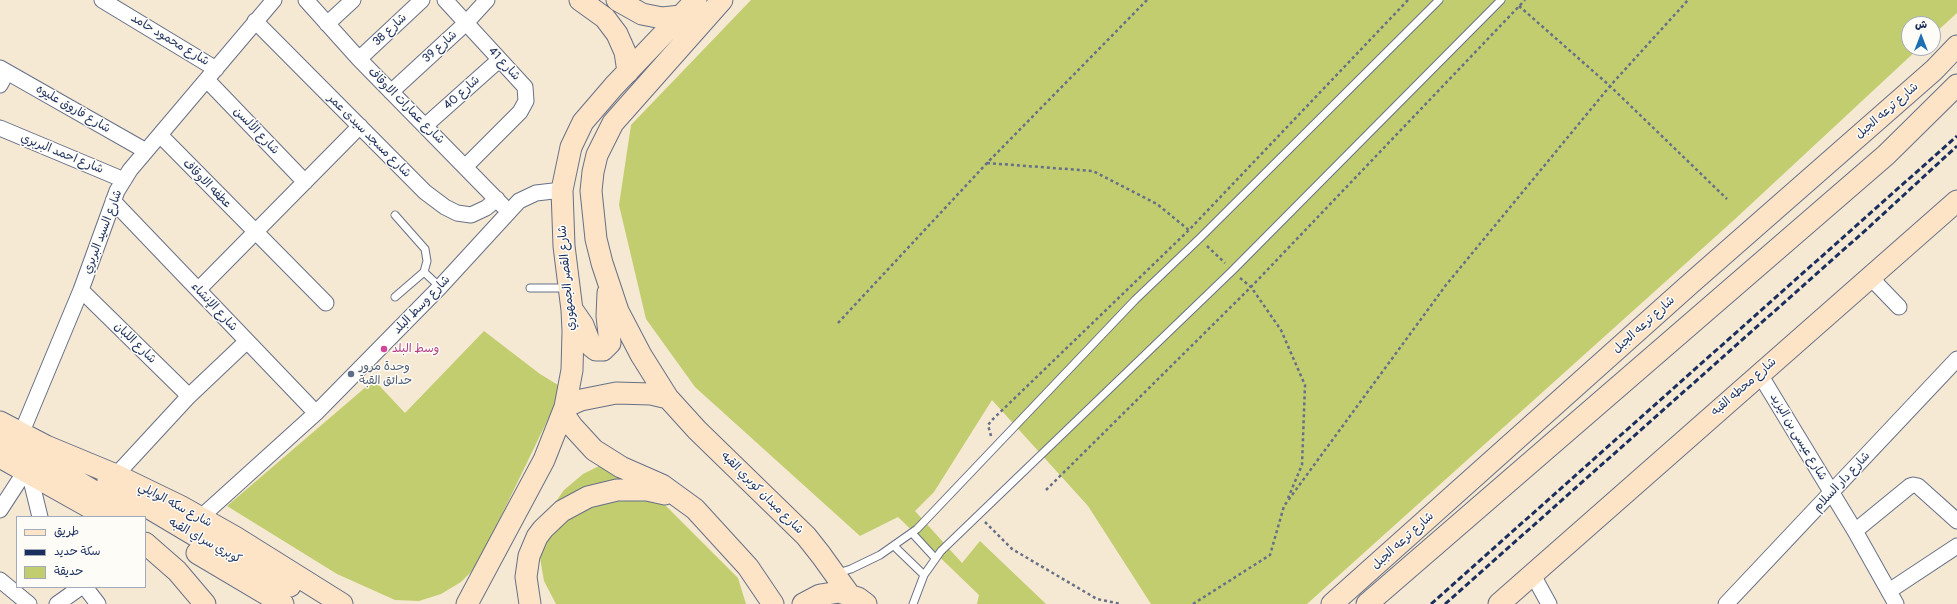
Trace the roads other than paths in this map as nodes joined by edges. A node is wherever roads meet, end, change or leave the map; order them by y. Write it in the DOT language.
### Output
graph roads {
  1 [pos="102,0"];
  2 [pos="274,0"];
  3 [pos="306,0"];
  4 [pos="353,0"];
  5 [pos="422,0"];
  6 [pos="445,0"];
  7 [pos="487,0"];
  8 [pos="580,0"];
  9 [pos="617,0"];
  10 [pos="696,0"];
  11 [pos="722,0"];
  12 [pos="1439,0"];
  13 [pos="1501,0"];
  14 [pos="681,16"];
  15 [pos="255,21"];
  16 [pos="466,23"];
  17 [pos="327,24"];
  18 [pos="1957,46"];
  19 [pos="359,59"];
  20 [pos="500,60"];
  21 [pos="628,72"];
  22 [pos="212,74"];
  23 [pos="2,75"];
  24 [pos="1957,85"];
  25 [pos="391,92"];
  26 [pos="360,126"];
  27 [pos="426,126"];
  28 [pos="0,128"];
  29 [pos="160,135"];
  30 [pos="146,151"];
  31 [pos="466,166"];
  32 [pos="124,180"];
  33 [pos="305,182"];
  34 [pos="562,190"];
  35 [pos="497,199"];
  36 [pos="113,201"];
  37 [pos="1957,201"];
  38 [pos="508,211"];
  39 [pos="395,215"];
  40 [pos="255,232"];
  41 [pos="424,272"];
  42 [pos="1870,277"];
  43 [pos="1690,284"];
  44 [pos="440,287"];
  45 [pos="609,287"];
  46 [pos="530,288"];
  47 [pos="570,288"];
  48 [pos="81,290"];
  49 [pos="198,290"];
  50 [pos="395,297"];
  51 [pos="326,303"];
  52 [pos="1899,307"];
  53 [pos="1709,309"];
  54 [pos="572,310"];
  55 [pos="246,342"];
  56 [pos="1957,359"];
  57 [pos="1760,373"];
  58 [pos="189,396"];
  59 [pos="668,398"];
  60 [pos="564,410"];
  61 [pos="316,412"];
  62 [pos="0,422"];
  63 [pos="21,434"];
  64 [pos="0,439"];
  65 [pos="0,457"];
  66 [pos="94,465"];
  67 [pos="27,471"];
  68 [pos="116,475"];
  69 [pos="1832,493"];
  70 [pos="686,501"];
  71 [pos="0,510"];
  72 [pos="40,516"];
  73 [pos="105,516"];
  74 [pos="136,516"];
  75 [pos="201,517"];
  76 [pos="1957,521"];
  77 [pos="146,523"];
  78 [pos="1855,531"];
  79 [pos="912,533"];
  80 [pos="146,544"];
  81 [pos="894,546"];
  82 [pos="1957,546"];
  83 [pos="935,558"];
  84 [pos="836,574"];
  85 [pos="924,575"];
  86 [pos="1533,575"];
  87 [pos="0,580"];
  88 [pos="80,588"];
  89 [pos="87,588"];
  90 [pos="1889,590"];
  91 [pos="858,599"];
  92 [pos="30,604"];
  93 [pos="57,604"];
  94 [pos="98,604"];
  95 [pos="205,604"];
  96 [pos="283,604"];
  97 [pos="325,604"];
  98 [pos="342,604"];
  99 [pos="467,604"];
  100 [pos="530,604"];
  101 [pos="773,604"];
  102 [pos="803,604"];
  103 [pos="913,604"];
  104 [pos="1332,604"];
  105 [pos="1367,604"];
  106 [pos="1499,604"];
  107 [pos="1549,604"];
  108 [pos="1726,604"];
  109 [pos="1896,604"];
  1 -- 22 [label="street, شارع محمود حامد"];
  2 -- 15 [label="street, شارع السيد البربري"];
  3 -- 17 [label="street, شارع عمارات الاوقاف"];
  4 -- 17 [label="street"];
  5 -- 19 [label="street, شارع 38"];
  6 -- 16 [label="street, شارع 41"];
  7 -- 16 [label="street, شارع 39"];
  8 -- 21 [label="main road"];
  9 -- 14 [label="main road"];
  10 -- 14 [label="main road, شارع القصر الجمهوري"];
  11 -- 45 [label="main road"];
  12 -- 79 [label="lane"];
  13 -- 83 [label="lane"];
  14 -- 21 [label="main road, شارع القصر الجمهوري"];
  15 -- 22 [label="street, شارع السيد البربري"];
  15 -- 26 [label="street, شارع مسجد سيدى عمر"];
  16 -- 20 [label="street, شارع 41"];
  16 -- 25 [label="street, شارع 39"];
  17 -- 19 [label="street, شارع عمارات الاوقاف"];
  18 -- 43 [label="main road, شارع ترعه الجبل"];
  19 -- 25 [label="street, شارع عمارات الاوقاف"];
  20 -- 27 [label="street, شارع 40"];
  20 -- 31 [label="street, شارع 41"];
  21 -- 34 [label="main road, شارع القصر الجمهوري"];
  22 -- 29 [label="street, شارع السيد البربري"];
  22 -- 33 [label="street, شارع الألسن"];
  23 -- 30 [label="street, شارع فاروق عليوه"];
  24 -- 53 [label="main road, شارع ترعه الجبل"];
  25 -- 27 [label="street, شارع عمارات الاوقاف"];
  26 -- 33 [label="street"];
  26 -- 35 [label="street, شارع مسجد سيدى عمر"];
  27 -- 31 [label="street, شارع عمارات الاوقاف"];
  28 -- 32 [label="street, شارع احمد البربري"];
  29 -- 30 [label="street, شارع السيد البربري"];
  29 -- 40 [label="street, عطفه الاوقاف"];
  30 -- 32 [label="street, شارع السيد البربري"];
  31 -- 35 [label="street, شارع عمارات الاوقاف"];
  32 -- 36 [label="street, شارع السيد البربري"];
  33 -- 40 [label="street"];
  34 -- 38 [label="street, شارع وسط البلد"];
  34 -- 47 [label="main road, شارع القصر الجمهوري"];
  35 -- 38 [label="street, شارع عمارات الاوقاف"];
  36 -- 48 [label="street, شارع السيد البربري"];
  36 -- 49 [label="street, شارع الإنشاء"];
  37 -- 42 [label="main road, شارع محطه القبه"];
  38 -- 44 [label="street, شارع وسط البلد"];
  39 -- 41 [label="lane"];
  40 -- 49 [label="street"];
  40 -- 51 [label="street, عطفه الاوقاف"];
  41 -- 44 [label="lane"];
  41 -- 50 [label="lane"];
  42 -- 52 [label="street"];
  42 -- 57 [label="main road, شارع محطه القبه"];
  43 -- 53 [label="main road"];
  43 -- 104 [label="main road, شارع ترعه الجبل"];
  44 -- 61 [label="street, شارع وسط البلد"];
  45 -- 54 [label="main road"];
  45 -- 59 [label="main road"];
  46 -- 47 [label="lane"];
  47 -- 54 [label="main road, شارع القصر الجمهوري"];
  48 -- 58 [label="street, شارع اللبان"];
  48 -- 63 [label="street, شارع السيد البربري"];
  49 -- 55 [label="street, شارع الإنشاء"];
  53 -- 105 [label="main road, شارع ترعه الجبل"];
  54 -- 60 [label="main road, شارع القصر الجمهوري"];
  55 -- 58 [label="street"];
  55 -- 61 [label="street, شارع الإنشاء"];
  56 -- 69 [label="street, شارع دار السلام"];
  57 -- 69 [label="street, شارع عيسى بن اليزيد"];
  57 -- 86 [label="main road, شارع محطه القبه"];
  58 -- 68 [label="street"];
  59 -- 60 [label="main road"];
  59 -- 84 [label="main road, شارع ميدان كوبري القبه"];
  60 -- 70 [label="main road"];
  60 -- 99 [label="main road, شارع القصر الجمهوري"];
  61 -- 75 [label="street, شارع وسط البلد"];
  62 -- 63 [label="main road, شارع سكه الوايلي"];
  63 -- 66 [label="main road, شارع سكه الوايلي"];
  64 -- 74 [label="main road"];
  65 -- 67 [label="main road"];
  66 -- 68 [label="main road, شارع سكه الوايلي"];
  66 -- 97 [label="main road, كوبري سراي القبه"];
  67 -- 71 [label="street"];
  67 -- 72 [label="street"];
  67 -- 73 [label="main road"];
  68 -- 75 [label="main road, شارع سكه الوايلي"];
  69 -- 78 [label="street, شارع عيسى بن اليزيد"];
  69 -- 108 [label="street, شارع دار السلام"];
  70 -- 100 [label="main road"];
  70 -- 101 [label="main road"];
  75 -- 98 [label="main road, شارع سكه الوايلي"];
  76 -- 78 [label="street"];
  77 -- 96 [label="main road, كوبري سراي القبه"];
  78 -- 90 [label="street, شارع عيسى بن اليزيد"];
  79 -- 81 [label="lane"];
  79 -- 83 [label="lane"];
  80 -- 95 [label="main road"];
  81 -- 84 [label="lane"];
  81 -- 85 [label="lane"];
  82 -- 90 [label="street"];
  83 -- 85 [label="lane"];
  84 -- 91 [label="main road, شارع ميدان كوبري القبه"];
  85 -- 103 [label="lane"];
  86 -- 106 [label="main road, شارع محطه القبه"];
  86 -- 107 [label="street"];
  87 -- 92 [label="street"];
  88 -- 93 [label="street"];
  89 -- 94 [label="street"];
  90 -- 109 [label="street, شارع عيسى بن اليزيد"];
  91 -- 102 [label="main road"];
}
